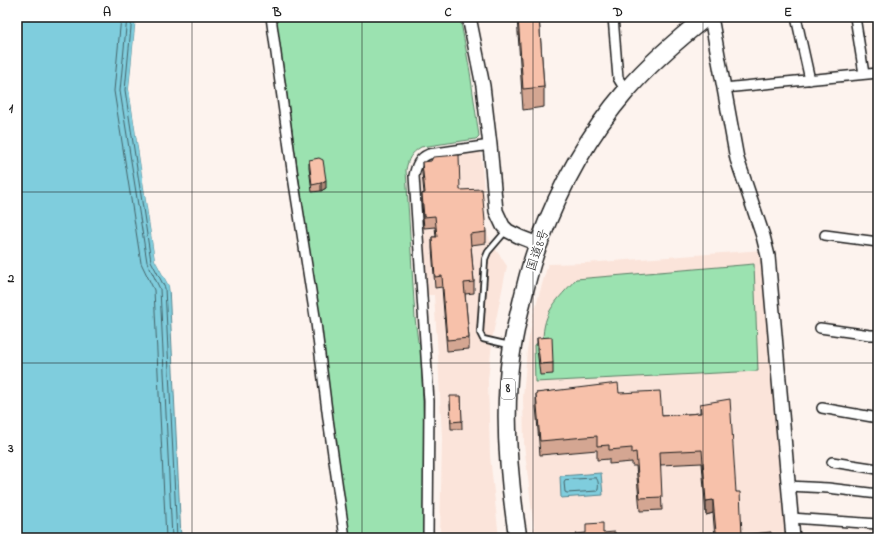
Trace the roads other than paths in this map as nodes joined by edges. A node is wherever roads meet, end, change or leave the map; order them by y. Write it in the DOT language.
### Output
graph roads {
  1 [pos="271,17"];
  2 [pos="469,17"];
  3 [pos="613,17"];
  4 [pos="706,17"];
  5 [pos="711,17"];
  6 [pos="796,17"];
  7 [pos="855,17"];
  8 [pos="878,73"];
  9 [pos="864,74"];
  10 [pos="810,80"];
  11 [pos="724,88"];
  12 [pos="626,91"];
  13 [pos="490,145"];
  14 [pos="507,230"];
  15 [pos="825,235"];
  16 [pos="878,242"];
  17 [pos="538,244"];
  18 [pos="820,328"];
  19 [pos="878,335"];
  20 [pos="512,346"];
  21 [pos="822,408"];
  22 [pos="878,418"];
  23 [pos="832,462"];
  24 [pos="878,469"];
  25 [pos="788,486"];
  26 [pos="878,494"];
  27 [pos="791,518"];
  28 [pos="878,524"];
  29 [pos="345,538"];
  30 [pos="428,538"];
  31 [pos="518,538"];
  32 [pos="793,538"];
  1 -- 29 [label="street"];
  2 -- 13 [label="street"];
  3 -- 12 [label="street"];
  4 -- 12 [label="highway, 国道8号 / 8"];
  5 -- 11 [label="street"];
  6 -- 10 [label="street"];
  7 -- 9 [label="street"];
  8 -- 9 [label="street"];
  9 -- 10 [label="street"];
  10 -- 11 [label="street"];
  11 -- 25 [label="street"];
  12 -- 17 [label="highway, 国道8号 / 8"];
  13 -- 14 [label="street"];
  13 -- 30 [label="street"];
  14 -- 17 [label="street"];
  14 -- 20 [label="lane"];
  15 -- 16 [label="street"];
  17 -- 20 [label="highway, 国道8号 / 8"];
  18 -- 19 [label="street"];
  20 -- 31 [label="highway, 国道8号 / 8"];
  21 -- 22 [label="street"];
  23 -- 24 [label="street"];
  25 -- 26 [label="street"];
  25 -- 27 [label="street"];
  27 -- 28 [label="street"];
  27 -- 32 [label="street"];
}
